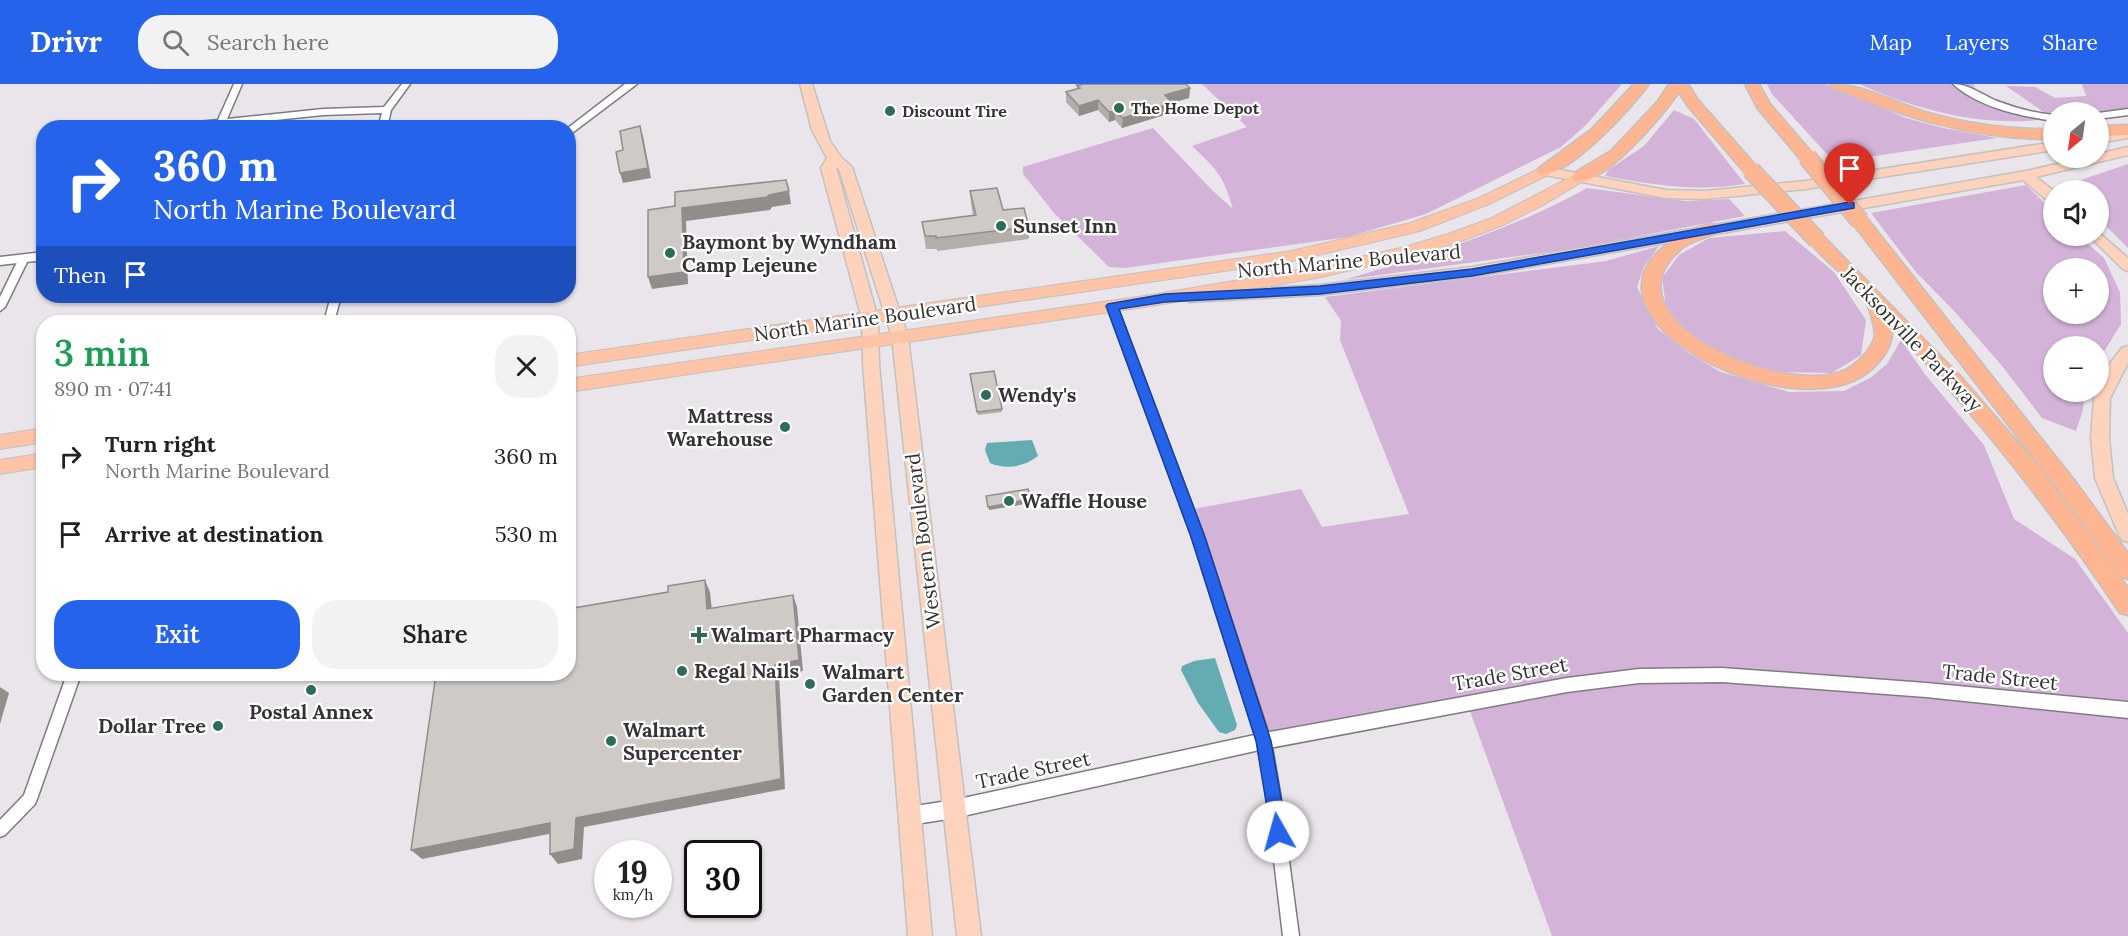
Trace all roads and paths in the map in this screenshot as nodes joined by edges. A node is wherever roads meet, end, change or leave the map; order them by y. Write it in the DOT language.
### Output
graph roads {
  1 [pos="238,84"];
  2 [pos="406,84"];
  3 [pos="632,84"];
  4 [pos="806,84"];
  5 [pos="1642,84"];
  6 [pos="1679,84"];
  7 [pos="1752,84"];
  8 [pos="1837,84"];
  9 [pos="1957,84"];
  10 [pos="387,110"];
  11 [pos="2128,112"];
  12 [pos="2109,115"];
  13 [pos="2043,116"];
  14 [pos="222,120"];
  15 [pos="233,120"];
  16 [pos="384,120"];
  17 [pos="576,127"];
  18 [pos="2128,130"];
  19 [pos="2109,131"];
  20 [pos="2128,134"];
  21 [pos="2043,135"];
  22 [pos="2109,137"];
  23 [pos="2043,149"];
  24 [pos="2128,151"];
  25 [pos="833,160"];
  26 [pos="1545,171"];
  27 [pos="2026,174"];
  28 [pos="1580,177"];
  29 [pos="2043,189"];
  30 [pos="1711,229"];
  31 [pos="2107,246"];
  32 [pos="36,257"];
  33 [pos="24,258"];
  34 [pos="0,261"];
  35 [pos="2128,266"];
  36 [pos="1165,298"];
  37 [pos="1875,299"];
  38 [pos="1112,306"];
  39 [pos="0,307"];
  40 [pos="894,316"];
  41 [pos="870,319"];
  42 [pos="900,337"];
  43 [pos="870,341"];
  44 [pos="2128,352"];
  45 [pos="576,360"];
  46 [pos="576,385"];
  47 [pos="36,436"];
  48 [pos="0,441"];
  49 [pos="36,461"];
  50 [pos="0,467"];
  51 [pos="2128,535"];
  52 [pos="2128,570"];
  53 [pos="2128,606"];
  54 [pos="72,681"];
  55 [pos="2128,710"];
  56 [pos="1264,741"];
  57 [pos="954,809"];
  58 [pos="909,816"];
  59 [pos="0,830"];
  60 [pos="920,936"];
  61 [pos="969,936"];
  62 [pos="1291,936"];
  1 -- 14 [label="street"];
  2 -- 10 [label="street"];
  3 -- 17 [label="street"];
  4 -- 25 [label="main road, Western Boulevard"];
  5 -- 26 [label="highway"];
  6 -- 28 [label="highway"];
  6 -- 37 [label="highway, Jacksonville Parkway, bridge"];
  7 -- 52 [label="highway, Jacksonville Parkway, bridge"];
  8 -- 21 [label="highway"];
  9 -- 13 [label="street"];
  10 -- 15 [label="street"];
  10 -- 16 [label="street"];
  11 -- 12 [label="street"];
  18 -- 19 [label="highway"];
  20 -- 22 [label="main road"];
  23 -- 28 [label="main road"];
  24 -- 27 [label="main road, North Marine Boulevard"];
  25 -- 40 [label="main road, Western Boulevard"];
  25 -- 41 [label="main road, Western Boulevard"];
  26 -- 28 [label="main road"];
  26 -- 40 [label="highway, North Marine Boulevard"];
  27 -- 29 [label="main road"];
  27 -- 30 [label="main road, North Marine Boulevard"];
  28 -- 36 [label="highway"];
  30 -- 36 [label="main road, North Marine Boulevard"];
  30 -- 37 [label="highway"];
  31 -- 35 [label="main road"];
  32 -- 33 [label="street"];
  33 -- 34 [label="street"];
  33 -- 39 [label="street"];
  36 -- 38 [label="highway, North Marine Boulevard"];
  37 -- 53 [label="highway, Jacksonville Parkway"];
  38 -- 42 [label="highway, North Marine Boulevard"];
  38 -- 56 [label="street"];
  40 -- 41 [label="highway, North Marine Boulevard"];
  40 -- 42 [label="main road, Western Boulevard"];
  41 -- 43 [label="main road, Western Boulevard"];
  41 -- 45 [label="highway, North Marine Boulevard"];
  42 -- 43 [label="highway, North Marine Boulevard"];
  42 -- 57 [label="main road, Western Boulevard"];
  43 -- 46 [label="highway, North Marine Boulevard"];
  43 -- 58 [label="main road, Western Boulevard"];
  44 -- 51 [label="main road"];
  47 -- 48 [label="highway"];
  49 -- 50 [label="highway"];
  54 -- 59 [label="street"];
  55 -- 56 [label="street, Trade Street"];
  56 -- 57 [label="street, Trade Street"];
  56 -- 62 [label="street"];
  57 -- 58 [label="street, Trade Street"];
  57 -- 61 [label="main road, Western Boulevard"];
  58 -- 60 [label="main road, Western Boulevard"];
}
